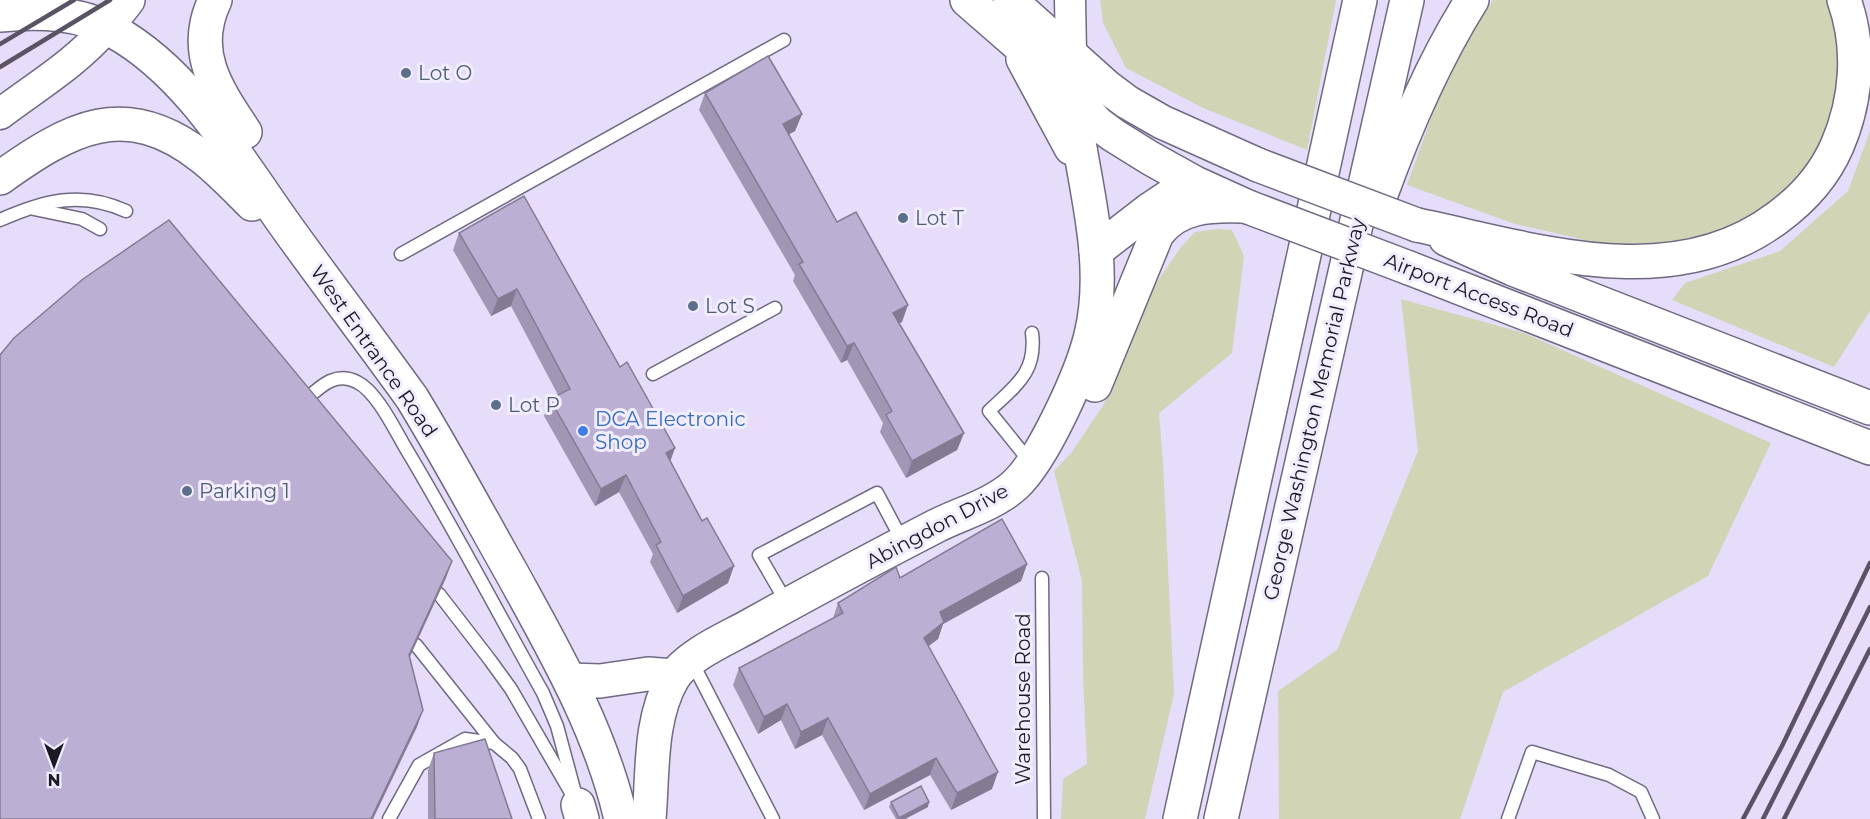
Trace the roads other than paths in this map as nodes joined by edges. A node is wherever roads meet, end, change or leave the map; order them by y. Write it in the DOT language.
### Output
graph roads {
  1 [pos="128,0"];
  2 [pos="215,0"];
  3 [pos="968,0"];
  4 [pos="1010,0"];
  5 [pos="1070,0"];
  6 [pos="1360,0"];
  7 [pos="1407,0"];
  8 [pos="1472,0"];
  9 [pos="1844,0"];
  10 [pos="0,15"];
  11 [pos="106,28"];
  12 [pos="1012,38"];
  13 [pos="784,40"];
  14 [pos="1071,53"];
  15 [pos="1072,93"];
  16 [pos="0,114"];
  17 [pos="1258,165"];
  18 [pos="1083,171"];
  19 [pos="0,178"];
  20 [pos="1195,183"];
  21 [pos="1248,207"];
  22 [pos="30,208"];
  23 [pos="126,211"];
  24 [pos="0,220"];
  25 [pos="1417,225"];
  26 [pos="100,229"];
  27 [pos="1096,251"];
  28 [pos="401,254"];
  29 [pos="308,257"];
  30 [pos="775,308"];
  31 [pos="1335,316"];
  32 [pos="1032,333"];
  33 [pos="654,374"];
  34 [pos="302,403"];
  35 [pos="1870,408"];
  36 [pos="1870,448"];
  37 [pos="1038,453"];
  38 [pos="903,543"];
  39 [pos="1042,578"];
  40 [pos="439,594"];
  41 [pos="788,605"];
  42 [pos="416,645"];
  43 [pos="683,668"];
  44 [pos="570,680"];
  45 [pos="494,743"];
  46 [pos="580,812"];
  47 [pos="389,819"];
  48 [pos="539,819"];
  49 [pos="621,819"];
  50 [pos="649,819"];
  51 [pos="773,819"];
  52 [pos="1044,819"];
  53 [pos="1180,819"];
  54 [pos="1221,819"];
  55 [pos="1509,819"];
  56 [pos="1653,819"];
  1 -- 11 [label="main road"];
  2 -- 29 [label="main road"];
  3 -- 12 [label="main road, Airport Access Road"];
  4 -- 14 [label="main road, Airport Access Road"];
  5 -- 14 [label="street, Abingdon Drive"];
  6 -- 53 [label="main road, George Washington Memorial Parkway"];
  7 -- 31 [label="main road, George Washington Memorial Parkway"];
  8 -- 31 [label="main road"];
  9 -- 25 [label="main road"];
  10 -- 11 [label="main road, West Entrance Road"];
  11 -- 16 [label="street"];
  11 -- 29 [label="main road, West Entrance Road"];
  12 -- 15 [label="main road, Airport Access Road"];
  12 -- 18 [label="main road"];
  13 -- 28 [label="lane"];
  14 -- 15 [label="main road, Abingdon Drive"];
  14 -- 17 [label="main road, Airport Access Road"];
  15 -- 18 [label="main road, Abingdon Drive"];
  15 -- 20 [label="main road, Airport Access Road"];
  17 -- 20 [label="main road"];
  17 -- 25 [label="main road, Airport Access Road, bridge"];
  18 -- 27 [label="main road, Abingdon Drive"];
  19 -- 29 [label="main road"];
  20 -- 21 [label="main road, Airport Access Road"];
  20 -- 27 [label="main road"];
  21 -- 36 [label="main road, Airport Access Road, bridge"];
  21 -- 37 [label="main road"];
  22 -- 23 [label="lane"];
  22 -- 24 [label="lane"];
  22 -- 26 [label="lane"];
  25 -- 35 [label="main road, Airport Access Road"];
  27 -- 37 [label="main road, Abingdon Drive"];
  29 -- 44 [label="main road, West Entrance Road"];
  30 -- 33 [label="lane"];
  31 -- 54 [label="main road, George Washington Memorial Parkway"];
  32 -- 37 [label="lane"];
  34 -- 46 [label="lane"];
  37 -- 38 [label="main road, Abingdon Drive"];
  38 -- 41 [label="main road, Abingdon Drive"];
  38 -- 41 [label="lane"];
  39 -- 52 [label="lane, Warehouse Road"];
  40 -- 46 [label="lane"];
  41 -- 43 [label="main road, Abingdon Drive"];
  42 -- 45 [label="lane"];
  43 -- 44 [label="main road"];
  43 -- 50 [label="main road"];
  43 -- 51 [label="lane"];
  44 -- 49 [label="main road, West Entrance Road"];
  45 -- 47 [label="lane"];
  45 -- 48 [label="lane"];
  55 -- 56 [label="lane"];
}
